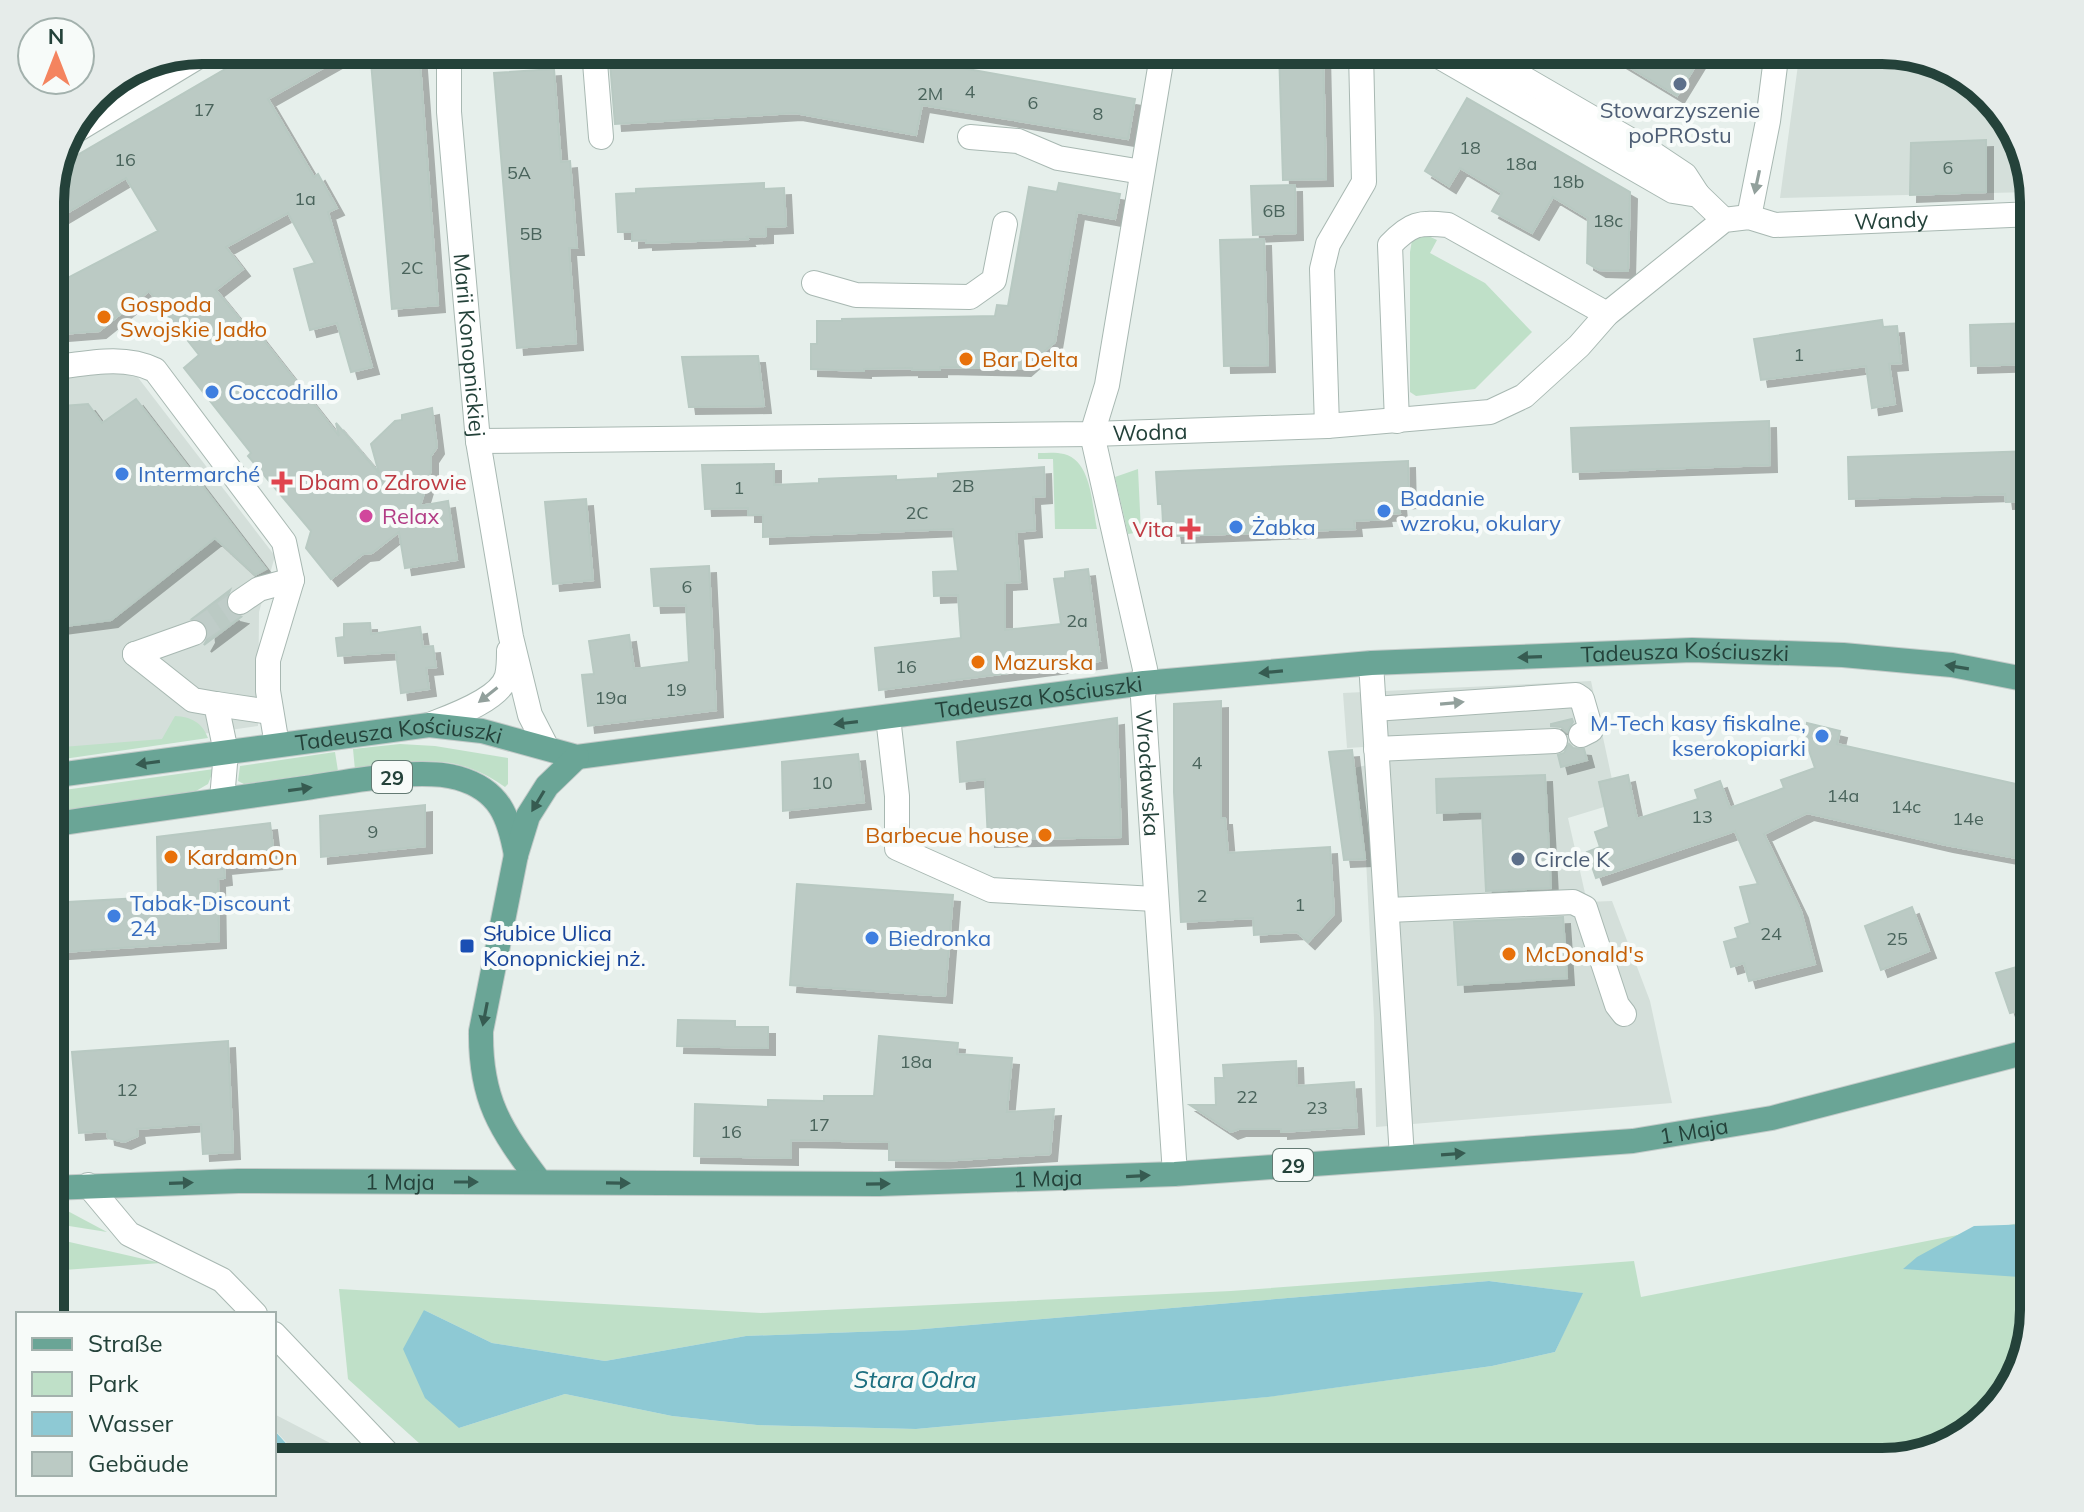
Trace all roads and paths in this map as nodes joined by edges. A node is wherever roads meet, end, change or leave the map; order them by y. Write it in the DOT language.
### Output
graph roads {
  1 [pos="449,64"];
  2 [pos="595,64"];
  3 [pos="1161,64"];
  4 [pos="1361,64"];
  5 [pos="1452,64"];
  6 [pos="1499,64"];
  7 [pos="1775,64"];
  8 [pos="182,66"];
  9 [pos="91,121"];
  10 [pos="601,137"];
  11 [pos="970,137"];
  12 [pos="1142,172"];
  13 [pos="1698,195"];
  14 [pos="2020,215"];
  15 [pos="1749,217"];
  16 [pos="1724,220"];
  17 [pos="1005,224"];
  18 [pos="814,283"];
  19 [pos="1607,314"];
  20 [pos="64,367"];
  21 [pos="1397,421"];
  22 [pos="1327,426"];
  23 [pos="1092,434"];
  24 [pos="478,441"];
  25 [pos="292,580"];
  26 [pos="240,602"];
  27 [pos="194,633"];
  28 [pos="511,637"];
  29 [pos="1371,663"];
  30 [pos="2020,678"];
  31 [pos="1144,683"];
  32 [pos="205,702"];
  33 [pos="1374,709"];
  34 [pos="271,712"];
  35 [pos="888,717"];
  36 [pos="429,725"];
  37 [pos="1581,735"];
  38 [pos="1555,741"];
  39 [pos="277,745"];
  40 [pos="547,748"];
  41 [pos="1376,749"];
  42 [pos="226,752"];
  43 [pos="577,757"];
  44 [pos="64,774"];
  45 [pos="222,799"];
  46 [pos="64,823"];
  47 [pos="516,855"];
  48 [pos="1155,899"];
  49 [pos="1388,910"];
  50 [pos="1624,1014"];
  51 [pos="2020,1054"];
  52 [pos="1402,1157"];
  53 [pos="1175,1174"];
  54 [pos="540,1182"];
  55 [pos="88,1185"];
  56 [pos="64,1187"];
  57 [pos="253,1312"];
  58 [pos="276,1336"];
  59 [pos="376,1448"];
  1 -- 24 [label="street, Marii Konopnickiej"];
  2 -- 10 [label="street"];
  3 -- 12 [label="street, Wrocławska"];
  4 -- 22 [label="street"];
  5 -- 13 [label="street"];
  6 -- 13 [label="street"];
  7 -- 15 [label="street, one-way"];
  8 -- 9 [label="street"];
  11 -- 12 [label="street"];
  12 -- 23 [label="street, Wrocławska"];
  13 -- 16 [label="street"];
  14 -- 15 [label="street, Wandy"];
  15 -- 16 [label="street"];
  16 -- 19 [label="street, Wodna"];
  17 -- 18 [label="street"];
  19 -- 21 [label="street, Wodna"];
  19 -- 21 [label="street"];
  20 -- 25 [label="street"];
  21 -- 22 [label="street, Wodna"];
  22 -- 23 [label="street, Wodna"];
  23 -- 24 [label="street, Wodna"];
  23 -- 31 [label="street, Wrocławska"];
  24 -- 28 [label="street, Marii Konopnickiej"];
  25 -- 26 [label="street"];
  25 -- 34 [label="street"];
  27 -- 32 [label="street"];
  28 -- 36 [label="street, Marii Konopnickiej, one-way"];
  28 -- 40 [label="street, Marii Konopnickiej"];
  30 -- 29 [label="main road, Tadeusza Kościuszki / 29, one-way"];
  29 -- 31 [label="main road, Tadeusza Kościuszki / 29, one-way"];
  29 -- 33 [label="street"];
  31 -- 35 [label="main road, Tadeusza Kościuszki / 29"];
  31 -- 48 [label="street, Wrocławska"];
  32 -- 34 [label="street"];
  32 -- 42 [label="street"];
  33 -- 37 [label="street, one-way"];
  33 -- 41 [label="street"];
  34 -- 39 [label="street"];
  35 -- 43 [label="main road, Tadeusza Kościuszki / 29, one-way"];
  35 -- 48 [label="street"];
  36 -- 39 [label="main road, Tadeusza Kościuszki / 29"];
  36 -- 40 [label="main road, Tadeusza Kościuszki / 29"];
  38 -- 41 [label="street"];
  39 -- 42 [label="main road, Tadeusza Kościuszki / 29"];
  40 -- 43 [label="main road, Tadeusza Kościuszki / 29"];
  41 -- 49 [label="street"];
  42 -- 44 [label="main road, Tadeusza Kościuszki / 29, one-way"];
  42 -- 45 [label="street"];
  43 -- 47 [label="main road, one-way"];
  45 -- 46 [label="main road, Tadeusza Kościuszki / 29"];
  45 -- 47 [label="main road, Tadeusza Kościuszki / 29, one-way"];
  47 -- 54 [label="main road, one-way"];
  48 -- 53 [label="street, Wrocławska"];
  49 -- 50 [label="street"];
  49 -- 52 [label="street"];
  52 -- 51 [label="main road, 1 Maja / 29, one-way"];
  52 -- 53 [label="main road, 1 Maja / 29"];
  54 -- 53 [label="main road, 1 Maja / 29, one-way"];
  55 -- 54 [label="main road, 1 Maja / 29, one-way"];
  55 -- 56 [label="main road, 1 Maja / 29"];
  55 -- 57 [label="street"];
  58 -- 59 [label="street"];
}
